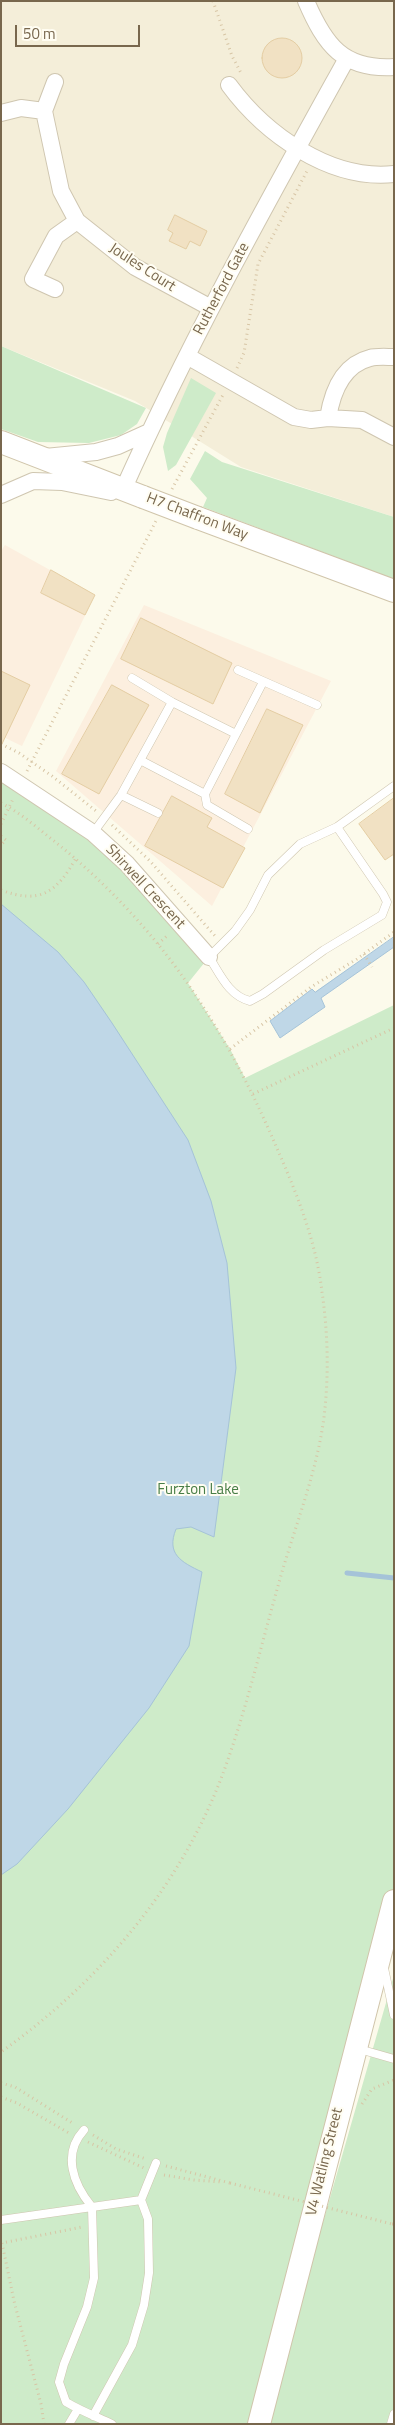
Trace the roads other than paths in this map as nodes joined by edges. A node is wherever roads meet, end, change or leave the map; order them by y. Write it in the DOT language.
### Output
graph roads {
  1 [pos="306,1"];
  2 [pos="346,60"];
  3 [pos="394,67"];
  4 [pos="55,82"];
  5 [pos="229,85"];
  6 [pos="44,111"];
  7 [pos="1,113"];
  8 [pos="297,147"];
  9 [pos="394,174"];
  10 [pos="77,221"];
  11 [pos="55,289"];
  12 [pos="212,308"];
  13 [pos="187,356"];
  14 [pos="394,357"];
  15 [pos="328,418"];
  16 [pos="149,432"];
  17 [pos="394,437"];
  18 [pos="1,442"];
  19 [pos="40,457"];
  20 [pos="133,493"];
  21 [pos="1,495"];
  22 [pos="394,591"];
  23 [pos="238,670"];
  24 [pos="132,678"];
  25 [pos="262,682"];
  26 [pos="172,702"];
  27 [pos="317,705"];
  28 [pos="236,734"];
  29 [pos="140,760"];
  30 [pos="1,772"];
  31 [pos="394,786"];
  32 [pos="121,794"];
  33 [pos="205,794"];
  34 [pos="158,813"];
  35 [pos="337,827"];
  36 [pos="248,829"];
  37 [pos="93,833"];
  38 [pos="209,957"];
  39 [pos="394,1901"];
  40 [pos="380,1952"];
  41 [pos="394,2014"];
  42 [pos="355,2048"];
  43 [pos="394,2059"];
  44 [pos="84,2130"];
  45 [pos="156,2163"];
  46 [pos="141,2200"];
  47 [pos="92,2207"];
  48 [pos="1,2220"];
  49 [pos="78,2409"];
  50 [pos="394,2414"];
  51 [pos="92,2416"];
  52 [pos="69,2424"];
  53 [pos="112,2424"];
  54 [pos="259,2424"];
  55 [pos="391,2424"];
  1 -- 2 [label="street"];
  2 -- 3 [label="street"];
  2 -- 8 [label="street, Rutherford Gate"];
  4 -- 6 [label="street"];
  5 -- 8 [label="street"];
  6 -- 7 [label="street"];
  6 -- 10 [label="street, Joules Court"];
  8 -- 9 [label="street"];
  8 -- 12 [label="street, Rutherford Gate"];
  10 -- 11 [label="street"];
  10 -- 12 [label="street, Joules Court"];
  12 -- 13 [label="street, Rutherford Gate"];
  13 -- 15 [label="street"];
  13 -- 16 [label="street, Rutherford Gate"];
  14 -- 15 [label="street"];
  15 -- 17 [label="street"];
  16 -- 19 [label="street"];
  16 -- 20 [label="street, Rutherford Gate"];
  18 -- 19 [label="street, H7 Chaffron Way"];
  19 -- 20 [label="street, H7 Chaffron Way"];
  20 -- 21 [label="street"];
  20 -- 22 [label="street, H7 Chaffron Way, bridge"];
  23 -- 25 [label="lane"];
  24 -- 26 [label="lane"];
  25 -- 27 [label="lane"];
  25 -- 28 [label="lane"];
  26 -- 28 [label="lane"];
  26 -- 29 [label="lane"];
  28 -- 33 [label="lane"];
  29 -- 32 [label="lane"];
  29 -- 33 [label="lane"];
  30 -- 37 [label="street, Shirwell Crescent"];
  31 -- 35 [label="lane"];
  32 -- 34 [label="lane"];
  32 -- 37 [label="lane"];
  33 -- 36 [label="lane"];
  35 -- 38 [label="lane"];
  35 -- 38 [label="lane"];
  37 -- 38 [label="street, Shirwell Crescent"];
  39 -- 40 [label="street, V4 Watling Street"];
  40 -- 41 [label="lane"];
  40 -- 42 [label="street, V4 Watling Street"];
  42 -- 43 [label="lane"];
  42 -- 54 [label="street, V4 Watling Street"];
  44 -- 47 [label="lane"];
  45 -- 46 [label="lane"];
  46 -- 47 [label="lane"];
  46 -- 51 [label="lane"];
  47 -- 48 [label="lane"];
  47 -- 49 [label="lane"];
  49 -- 51 [label="lane"];
  49 -- 52 [label="lane"];
  50 -- 55 [label="lane"];
  51 -- 53 [label="lane"];
}
